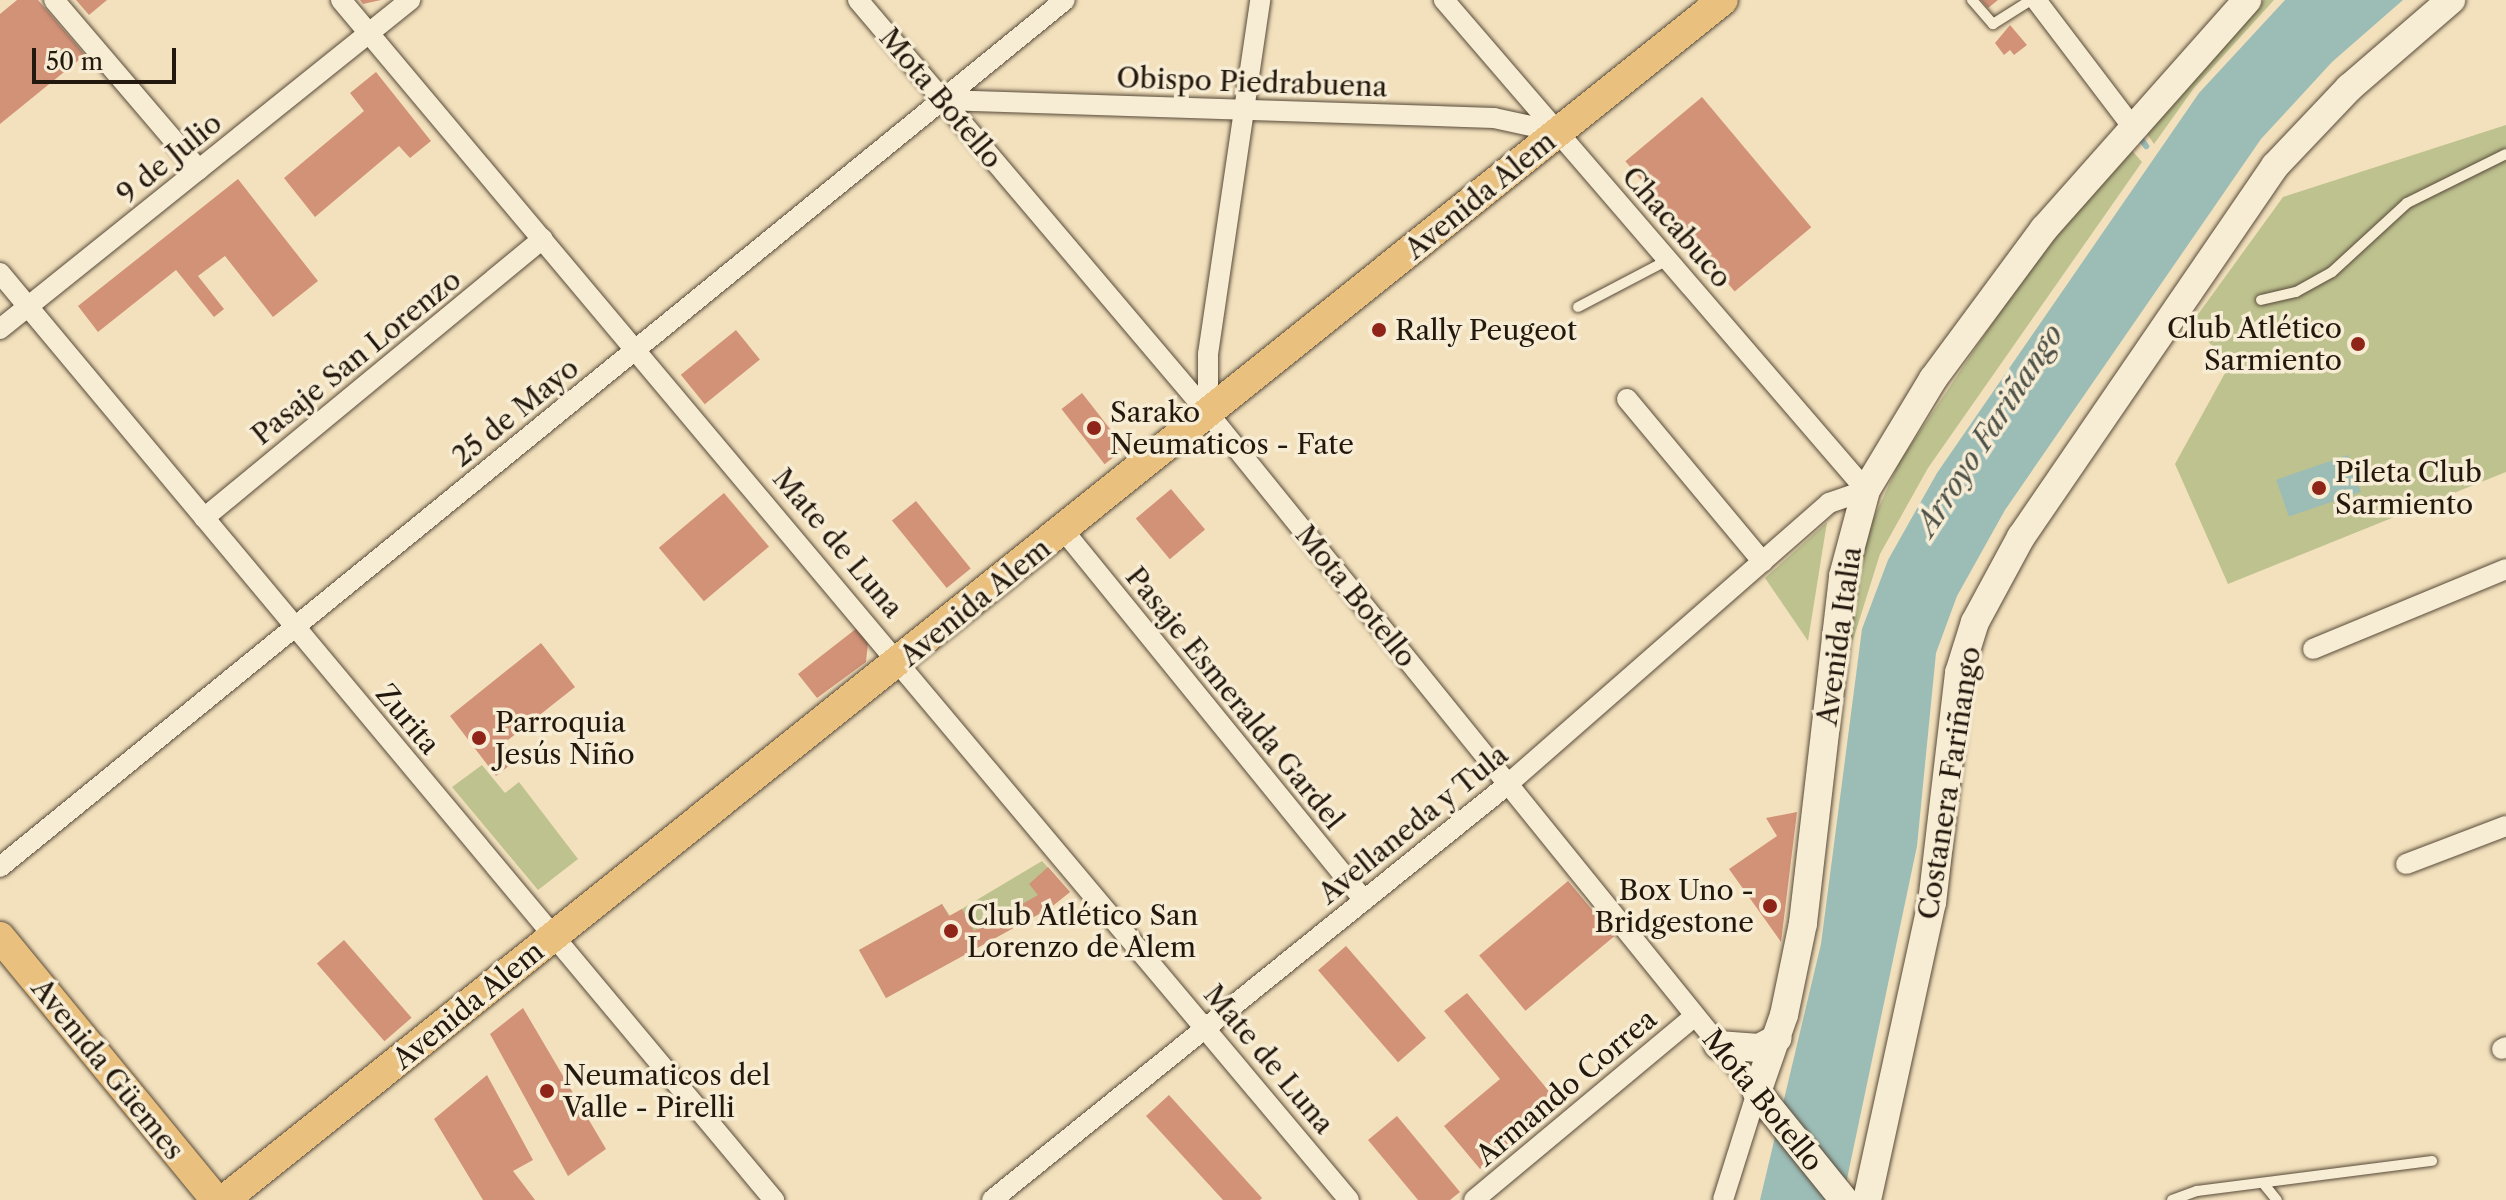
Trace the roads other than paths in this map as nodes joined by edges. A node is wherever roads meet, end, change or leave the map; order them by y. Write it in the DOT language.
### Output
graph roads {
  1 [pos="54,0"];
  2 [pos="341,0"];
  3 [pos="410,0"];
  4 [pos="858,0"];
  5 [pos="1065,0"];
  6 [pos="1260,0"];
  7 [pos="1444,0"];
  8 [pos="1723,0"];
  9 [pos="1972,0"];
  10 [pos="2034,0"];
  11 [pos="2247,0"];
  12 [pos="2451,0"];
  13 [pos="369,33"];
  14 [pos="943,100"];
  15 [pos="1243,110"];
  16 [pos="2131,125"];
  17 [pos="1558,132"];
  18 [pos="2506,154"];
  19 [pos="199,170"];
  20 [pos="543,239"];
  21 [pos="1668,260"];
  22 [pos="0,273"];
  23 [pos="2261,300"];
  24 [pos="28,306"];
  25 [pos="1578,307"];
  26 [pos="0,329"];
  27 [pos="636,349"];
  28 [pos="1627,399"];
  29 [pos="1208,413"];
  30 [pos="1866,490"];
  31 [pos="204,518"];
  32 [pos="1064,531"];
  33 [pos="1763,562"];
  34 [pos="2506,569"];
  35 [pos="295,627"];
  36 [pos="2313,649"];
  37 [pos="901,661"];
  38 [pos="1507,785"];
  39 [pos="2506,826"];
  40 [pos="2406,864"];
  41 [pos="0,867"];
  42 [pos="1364,900"];
  43 [pos="0,937"];
  44 [pos="553,937"];
  45 [pos="1694,1017"];
  46 [pos="1206,1027"];
  47 [pos="1778,1038"];
  48 [pos="1718,1045"];
  49 [pos="1765,1102"];
  50 [pos="2432,1161"];
  51 [pos="2263,1183"];
  52 [pos="216,1200"];
  53 [pos="224,1200"];
  54 [pos="774,1200"];
  55 [pos="992,1200"];
  56 [pos="1349,1200"];
  57 [pos="1474,1200"];
  58 [pos="1723,1200"];
  59 [pos="1844,1200"];
  60 [pos="1867,1200"];
  61 [pos="2172,1200"];
  62 [pos="2277,1200"];
  1 -- 19 [label="street"];
  2 -- 13 [label="street, Mate de Luna"];
  3 -- 13 [label="street, 9 de Julio"];
  4 -- 14 [label="street, Mota Botello"];
  5 -- 14 [label="street, 25 de Mayo"];
  6 -- 15 [label="street"];
  7 -- 17 [label="street, Chacabuco"];
  8 -- 17 [label="main road, Avenida Alem"];
  9 -- 10 [label="lane"];
  10 -- 16 [label="street"];
  11 -- 16 [label="street, Avenida Italia"];
  12 -- 60 [label="street, Costanera Fariñango"];
  13 -- 19 [label="street, 9 de Julio"];
  13 -- 20 [label="street, Mate de Luna"];
  14 -- 15 [label="street, Obispo Piedrabuena"];
  14 -- 27 [label="street, 25 de Mayo"];
  14 -- 29 [label="street, Mota Botello"];
  15 -- 17 [label="street, Obispo Piedrabuena"];
  15 -- 29 [label="street"];
  16 -- 30 [label="street, Avenida Italia"];
  17 -- 21 [label="street, Chacabuco"];
  17 -- 29 [label="main road, Avenida Alem"];
  18 -- 23 [label="lane"];
  19 -- 24 [label="street, 9 de Julio"];
  20 -- 27 [label="street, Mate de Luna"];
  20 -- 31 [label="street, Pasaje San Lorenzo"];
  21 -- 25 [label="lane"];
  21 -- 30 [label="street, Chacabuco"];
  22 -- 24 [label="street, Zurita"];
  24 -- 26 [label="street, 9 de Julio"];
  24 -- 31 [label="street, Zurita"];
  27 -- 35 [label="street, 25 de Mayo"];
  27 -- 37 [label="street, Mate de Luna"];
  28 -- 33 [label="street"];
  29 -- 32 [label="main road, Avenida Alem"];
  29 -- 38 [label="street, Mota Botello"];
  30 -- 33 [label="street, Avellaneda y Tula"];
  30 -- 47 [label="street, Avenida Italia"];
  31 -- 35 [label="street, Zurita"];
  32 -- 37 [label="main road, Avenida Alem"];
  32 -- 42 [label="street, Pasaje Esmeralda Gardel"];
  33 -- 38 [label="street, Avellaneda y Tula"];
  34 -- 36 [label="street"];
  35 -- 41 [label="street, 25 de Mayo"];
  35 -- 44 [label="street, Zurita"];
  37 -- 44 [label="main road, Avenida Alem"];
  37 -- 46 [label="street, Mate de Luna"];
  38 -- 42 [label="street, Avellaneda y Tula"];
  38 -- 45 [label="street, Mota Botello"];
  39 -- 40 [label="street"];
  42 -- 46 [label="street, Avellaneda y Tula"];
  43 -- 52 [label="main road, Avenida Güemes"];
  44 -- 53 [label="main road, Avenida Alem"];
  44 -- 54 [label="street, Zurita"];
  45 -- 48 [label="street, Mota Botello"];
  45 -- 57 [label="street, Armando Correa"];
  46 -- 55 [label="street, Avellaneda y Tula"];
  46 -- 56 [label="street, Mate de Luna"];
  47 -- 48 [label="street"];
  47 -- 49 [label="street, Avenida Italia"];
  48 -- 49 [label="street, Mota Botello"];
  49 -- 58 [label="street, Avenida Italia"];
  49 -- 59 [label="street, Mota Botello"];
  50 -- 51 [label="lane"];
  51 -- 61 [label="lane"];
  51 -- 62 [label="lane"];
}
